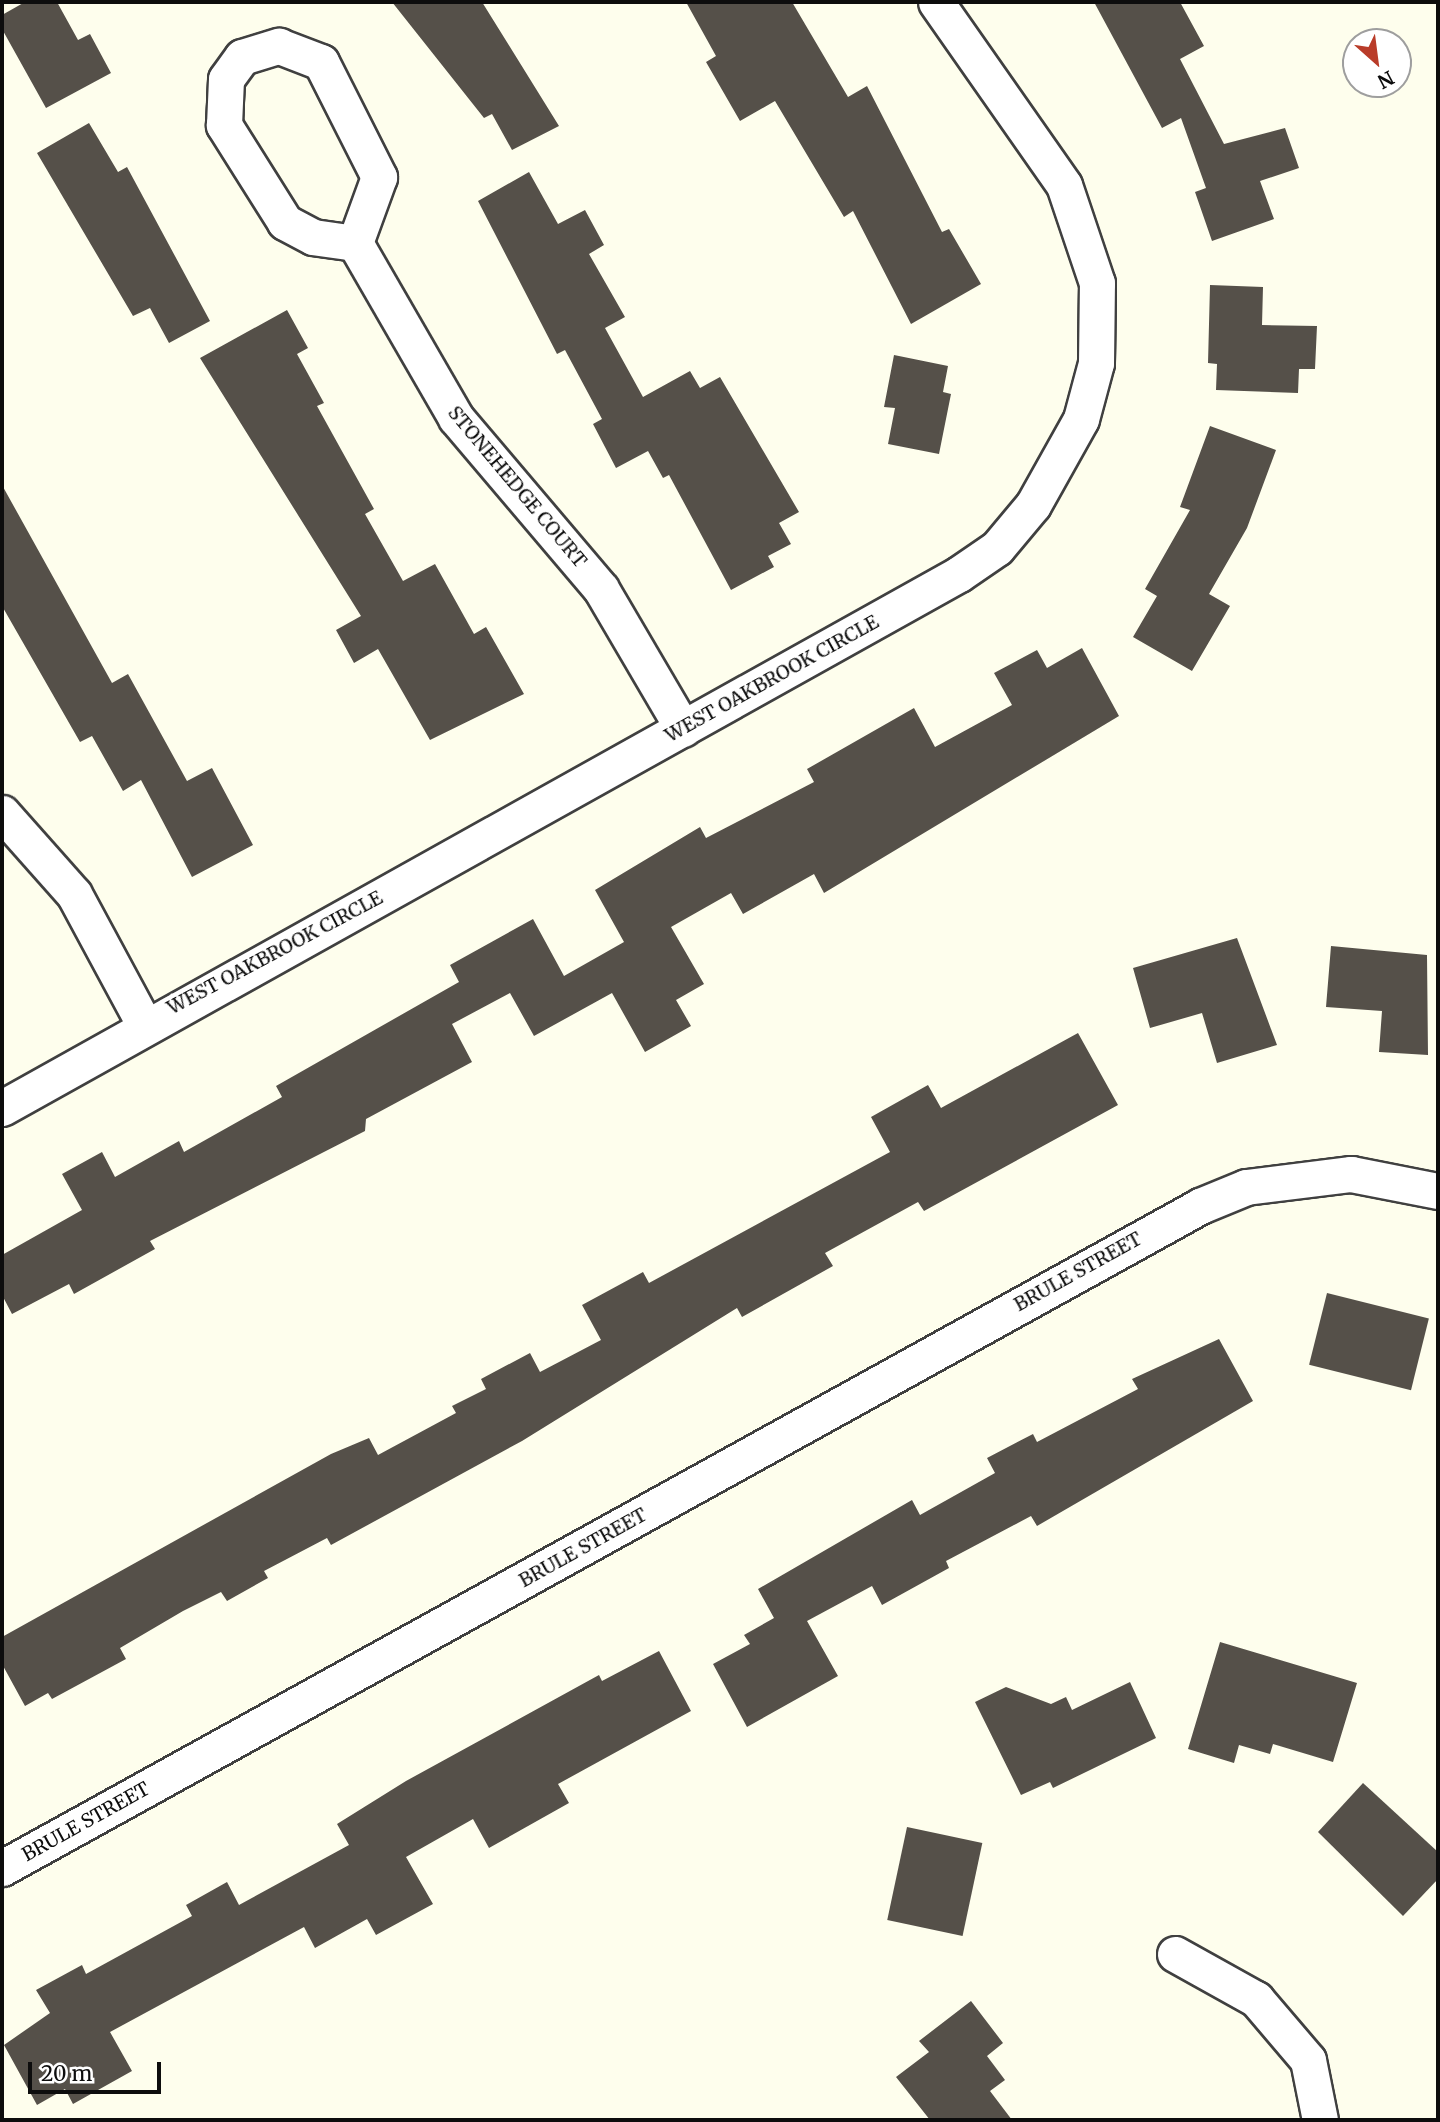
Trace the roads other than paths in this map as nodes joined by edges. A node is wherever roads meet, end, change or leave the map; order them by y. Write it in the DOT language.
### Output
graph roads {
  1 [pos="936,2"];
  2 [pos="355,243"];
  3 [pos="683,729"];
  4 [pos="2,813"];
  5 [pos="144,1024"];
  6 [pos="2,1108"];
  7 [pos="1438,1191"];
  8 [pos="2,1868"];
  9 [pos="1175,1954"];
  10 [pos="1320,2120"];
  1 -- 3 [label="street, WEST OAKBROOK CIRCLE"];
  2 -- 2 [label="street"];
  2 -- 3 [label="street, STONEHEDGE COURT"];
  3 -- 5 [label="street, WEST OAKBROOK CIRCLE"];
  4 -- 5 [label="street"];
  5 -- 6 [label="street, WEST OAKBROOK CIRCLE"];
  7 -- 8 [label="street, BRULE STREET"];
  9 -- 10 [label="street"];
}
